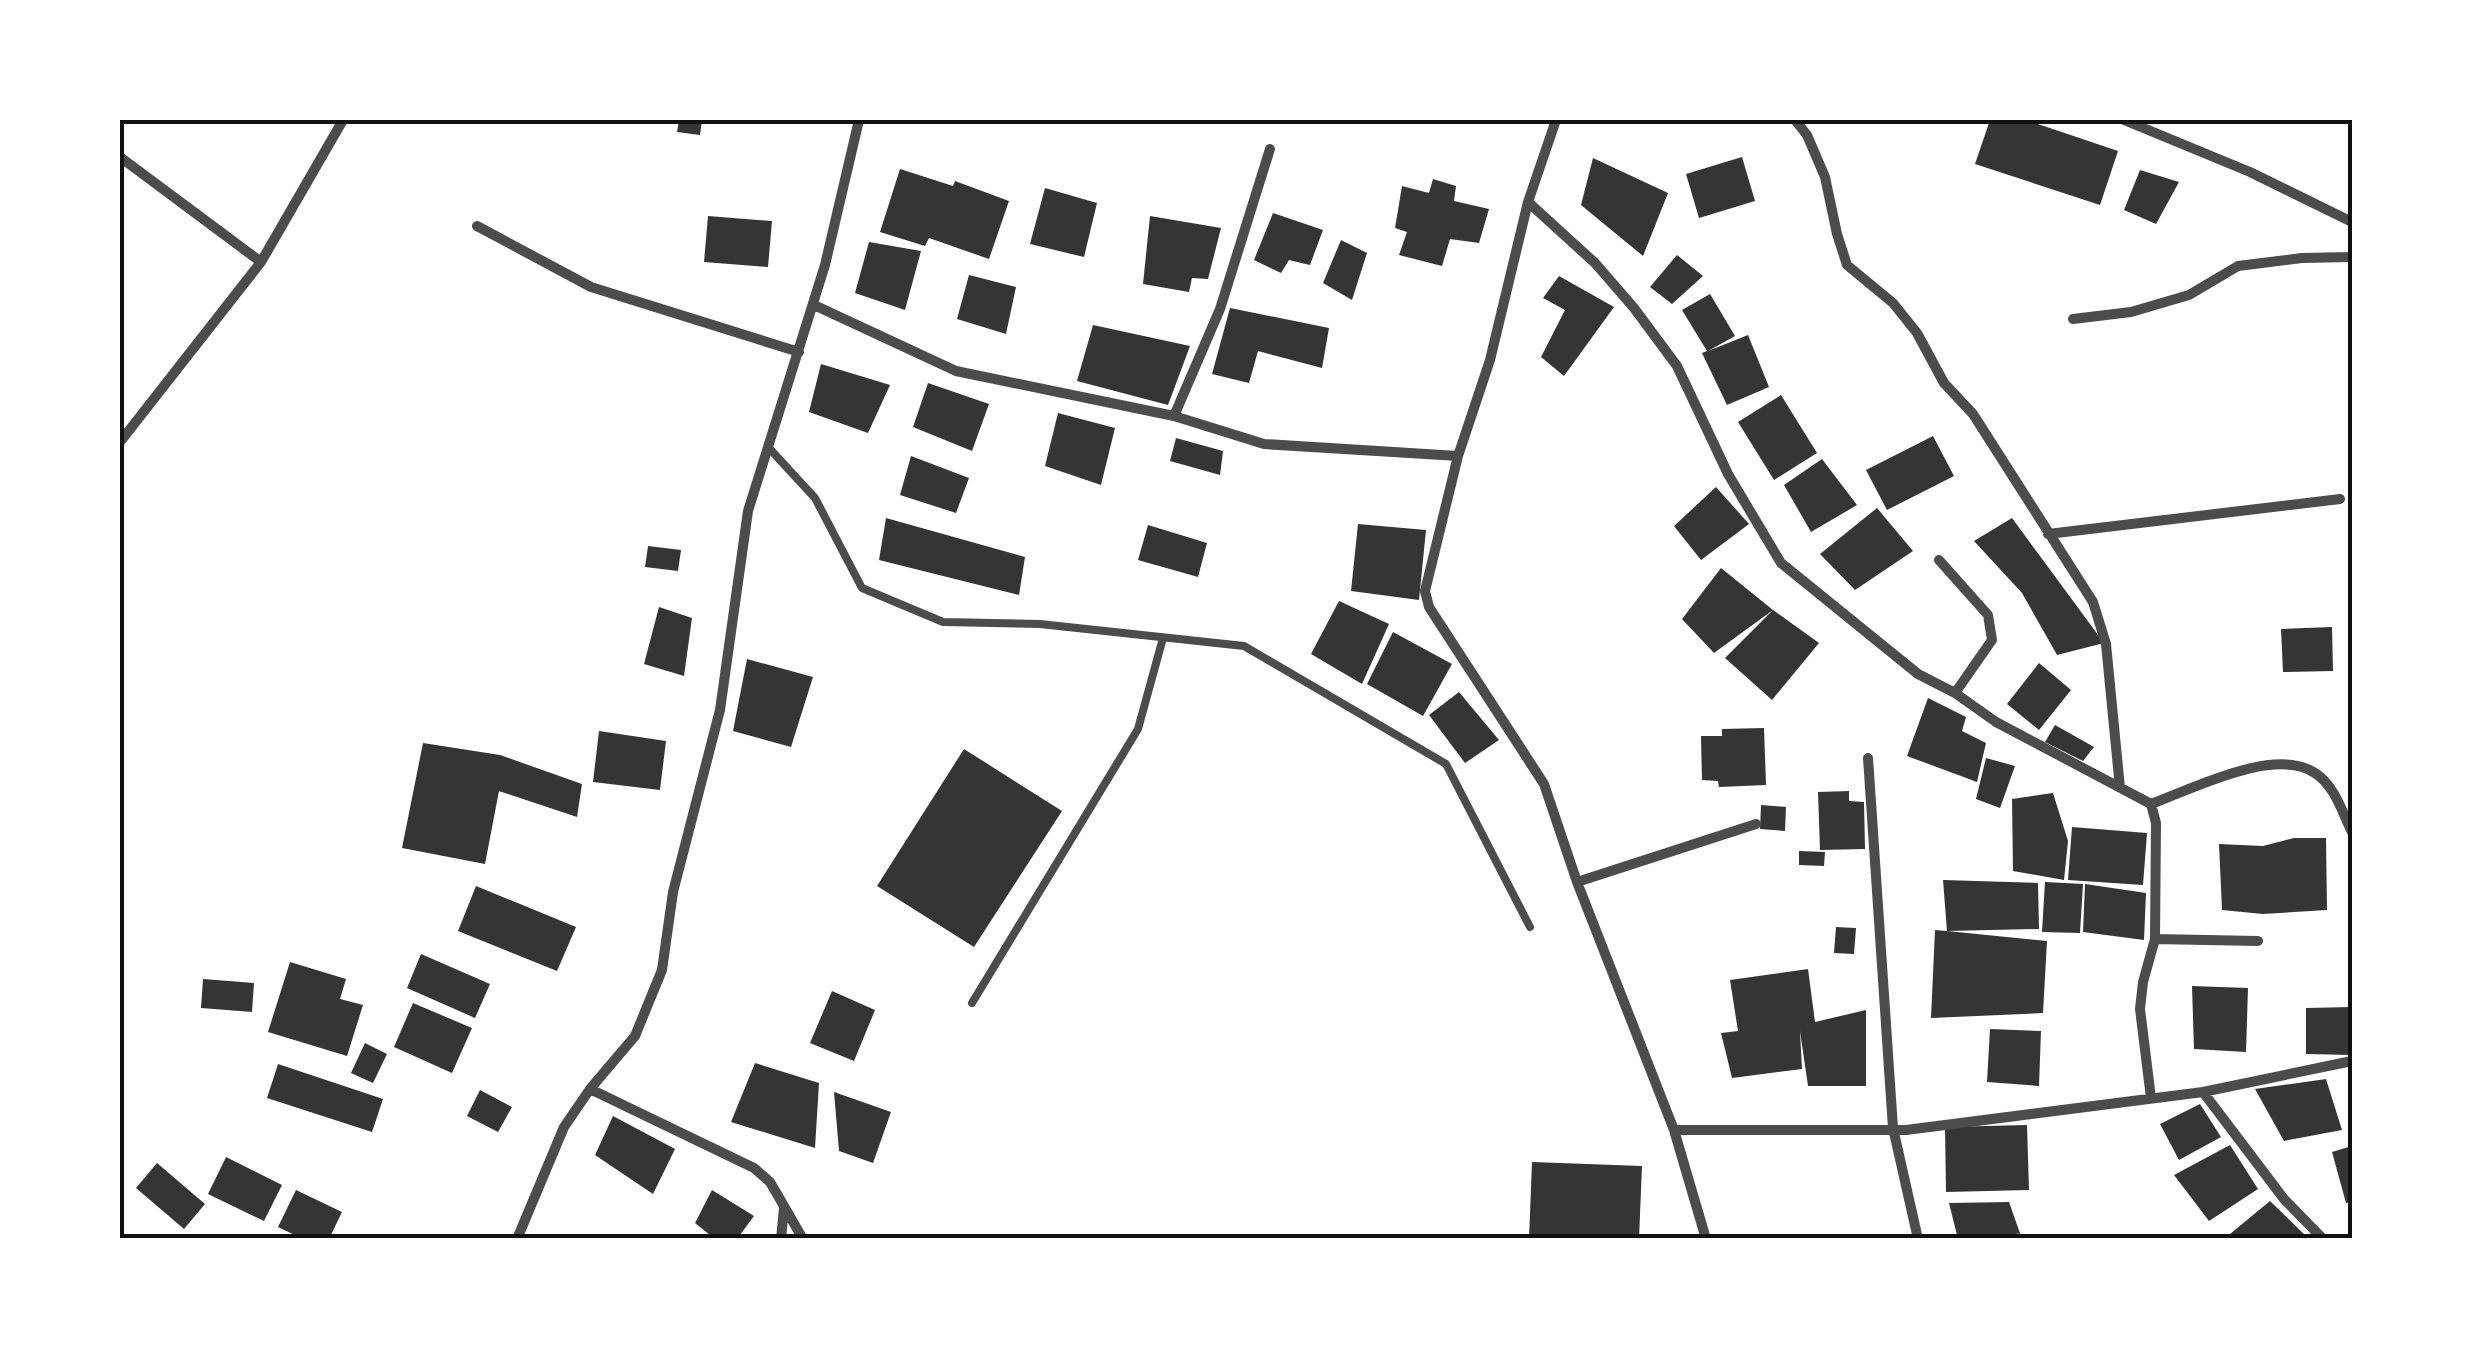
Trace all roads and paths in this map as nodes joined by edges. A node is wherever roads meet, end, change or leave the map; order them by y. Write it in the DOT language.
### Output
graph roads {
  1 [pos="343,120"];
  2 [pos="860,120"];
  3 [pos="1556,120"];
  4 [pos="1795,120"];
  5 [pos="2124,120"];
  6 [pos="1270,149"];
  7 [pos="120,157"];
  8 [pos="1528,202"];
  9 [pos="2352,222"];
  10 [pos="477,226"];
  11 [pos="2352,257"];
  12 [pos="261,262"];
  13 [pos="814,305"];
  14 [pos="2073,319"];
  15 [pos="799,352"];
  16 [pos="1174,416"];
  17 [pos="120,442"];
  18 [pos="768,447"];
  19 [pos="1458,456"];
  20 [pos="2340,498"];
  21 [pos="2048,534"];
  22 [pos="1939,560"];
  23 [pos="1163,638"];
  24 [pos="1955,693"];
  25 [pos="1868,758"];
  26 [pos="2120,788"];
  27 [pos="2151,804"];
  28 [pos="1756,824"];
  29 [pos="2352,832"];
  30 [pos="1577,882"];
  31 [pos="1530,927"];
  32 [pos="2154,939"];
  33 [pos="2258,941"];
  34 [pos="972,1003"];
  35 [pos="2352,1061"];
  36 [pos="590,1088"];
  37 [pos="2204,1092"];
  38 [pos="2151,1098"];
  39 [pos="1893,1128"];
  40 [pos="1674,1130"];
  41 [pos="784,1208"];
  42 [pos="517,1239"];
  43 [pos="781,1239"];
  44 [pos="802,1239"];
  45 [pos="1706,1239"];
  46 [pos="1918,1239"];
  47 [pos="2323,1239"];
  1 -- 12 [label="street"];
  2 -- 13 [label="street"];
  3 -- 8 [label="street"];
  4 -- 21 [label="street"];
  5 -- 9 [label="street"];
  6 -- 16 [label="street"];
  7 -- 12 [label="street"];
  8 -- 19 [label="street"];
  8 -- 24 [label="street"];
  10 -- 15 [label="street"];
  11 -- 14 [label="street"];
  12 -- 17 [label="street"];
  13 -- 15 [label="street"];
  13 -- 16 [label="street"];
  15 -- 18 [label="street"];
  16 -- 19 [label="street"];
  18 -- 23 [label="lane"];
  18 -- 36 [label="street"];
  19 -- 30 [label="street"];
  20 -- 21 [label="street"];
  21 -- 26 [label="street"];
  22 -- 24 [label="street"];
  23 -- 31 [label="lane"];
  23 -- 34 [label="lane"];
  24 -- 26 [label="street"];
  25 -- 39 [label="street"];
  26 -- 27 [label="street"];
  27 -- 29 [label="street"];
  27 -- 32 [label="street"];
  28 -- 30 [label="street"];
  30 -- 40 [label="street"];
  32 -- 33 [label="street"];
  32 -- 38 [label="street"];
  35 -- 37 [label="street"];
  36 -- 41 [label="street"];
  36 -- 42 [label="street"];
  37 -- 38 [label="street"];
  37 -- 47 [label="street"];
  38 -- 39 [label="street"];
  39 -- 40 [label="street"];
  39 -- 46 [label="street"];
  40 -- 45 [label="street"];
  41 -- 43 [label="street"];
  41 -- 44 [label="street"];
}
